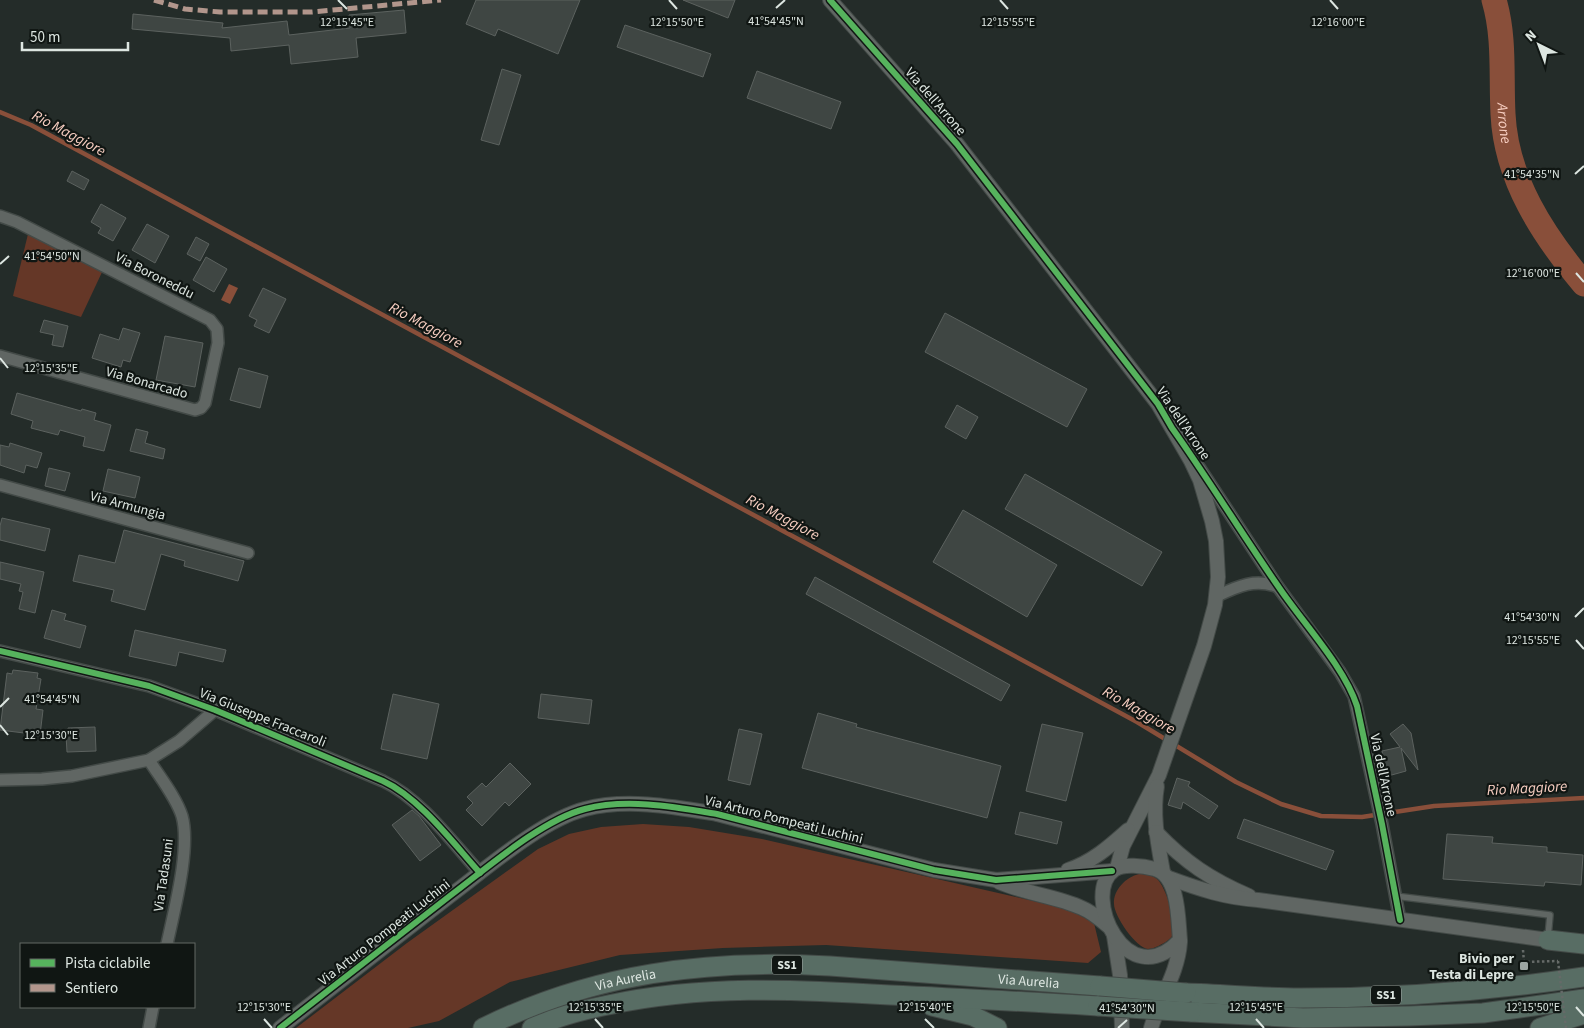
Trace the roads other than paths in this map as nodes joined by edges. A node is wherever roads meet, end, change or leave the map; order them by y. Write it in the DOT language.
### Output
graph roads {
  1 [pos="830,0"];
  2 [pos="0,216"];
  3 [pos="0,356"];
  4 [pos="199,410"];
  5 [pos="1172,428"];
  6 [pos="0,485"];
  7 [pos="248,553"];
  8 [pos="1278,587"];
  9 [pos="1217,596"];
  10 [pos="0,651"];
  11 [pos="215,710"];
  12 [pos="149,760"];
  13 [pos="1160,772"];
  14 [pos="0,780"];
  15 [pos="1134,824"];
  16 [pos="1156,832"];
  17 [pos="1114,869"];
  18 [pos="480,873"];
  19 [pos="1166,875"];
  20 [pos="1041,877"];
  21 [pos="996,880"];
  22 [pos="1395,896"];
  23 [pos="1258,900"];
  24 [pos="1400,920"];
  25 [pos="1111,931"];
  26 [pos="1180,940"];
  27 [pos="1548,940"];
  28 [pos="167,943"];
  29 [pos="1584,944"];
  30 [pos="1584,977"];
  31 [pos="840,992"];
  32 [pos="1584,999"];
  33 [pos="153,1008"];
  34 [pos="1216,1013"];
  35 [pos="1584,1014"];
  36 [pos="149,1028"];
  37 [pos="280,1028"];
  38 [pos="483,1028"];
  39 [pos="532,1028"];
  40 [pos="997,1028"];
  41 [pos="1122,1028"];
  42 [pos="1151,1028"];
  43 [pos="1311,1028"];
  44 [pos="1540,1028"];
  1 -- 5 [label="street, Via dell'Arrone"];
  2 -- 4 [label="street, Via Boroneddu"];
  3 -- 4 [label="street, Via Bonarcado"];
  5 -- 8 [label="street, Via dell'Arrone"];
  5 -- 9 [label="street"];
  6 -- 7 [label="street, Via Armungia"];
  8 -- 9 [label="street"];
  8 -- 22 [label="street, Via dell'Arrone"];
  9 -- 13 [label="street"];
  10 -- 11 [label="street, Via Giuseppe Fraccaroli"];
  11 -- 12 [label="street"];
  11 -- 18 [label="street, Via Giuseppe Fraccaroli"];
  12 -- 14 [label="street"];
  12 -- 28 [label="street, Via Tadasuni"];
  13 -- 15 [label="street"];
  13 -- 16 [label="street"];
  15 -- 17 [label="street"];
  15 -- 20 [label="street, Via Arturo Pompeati Luchini"];
  16 -- 19 [label="street"];
  16 -- 23 [label="street"];
  17 -- 19 [label="street"];
  17 -- 20 [label="street, Via Arturo Pompeati Luchini"];
  17 -- 25 [label="street"];
  18 -- 21 [label="street, Via Arturo Pompeati Luchini"];
  18 -- 37 [label="street, Via Arturo Pompeati Luchini"];
  19 -- 23 [label="street"];
  19 -- 26 [label="street"];
  20 -- 21 [label="street, Via Arturo Pompeati Luchini"];
  21 -- 25 [label="street, Via Arturo Pompeati Luchini"];
  22 -- 24 [label="street, Via dell'Arrone"];
  22 -- 27 [label="lane"];
  23 -- 24 [label="street"];
  24 -- 27 [label="street"];
  25 -- 26 [label="street"];
  25 -- 41 [label="street"];
  26 -- 42 [label="street"];
  27 -- 29 [label="highway"];
  30 -- 38 [label="highway, Via Aurelia / SS1, bridge"];
  31 -- 34 [label="highway, Via Aurelia / SS1, bridge"];
  31 -- 39 [label="highway, Via Aurelia / SS1"];
  31 -- 40 [label="highway"];
  32 -- 34 [label="highway, Via Aurelia / SS1"];
  33 -- 36 [label="street"];
  34 -- 43 [label="highway"];
  35 -- 44 [label="highway"];
}
